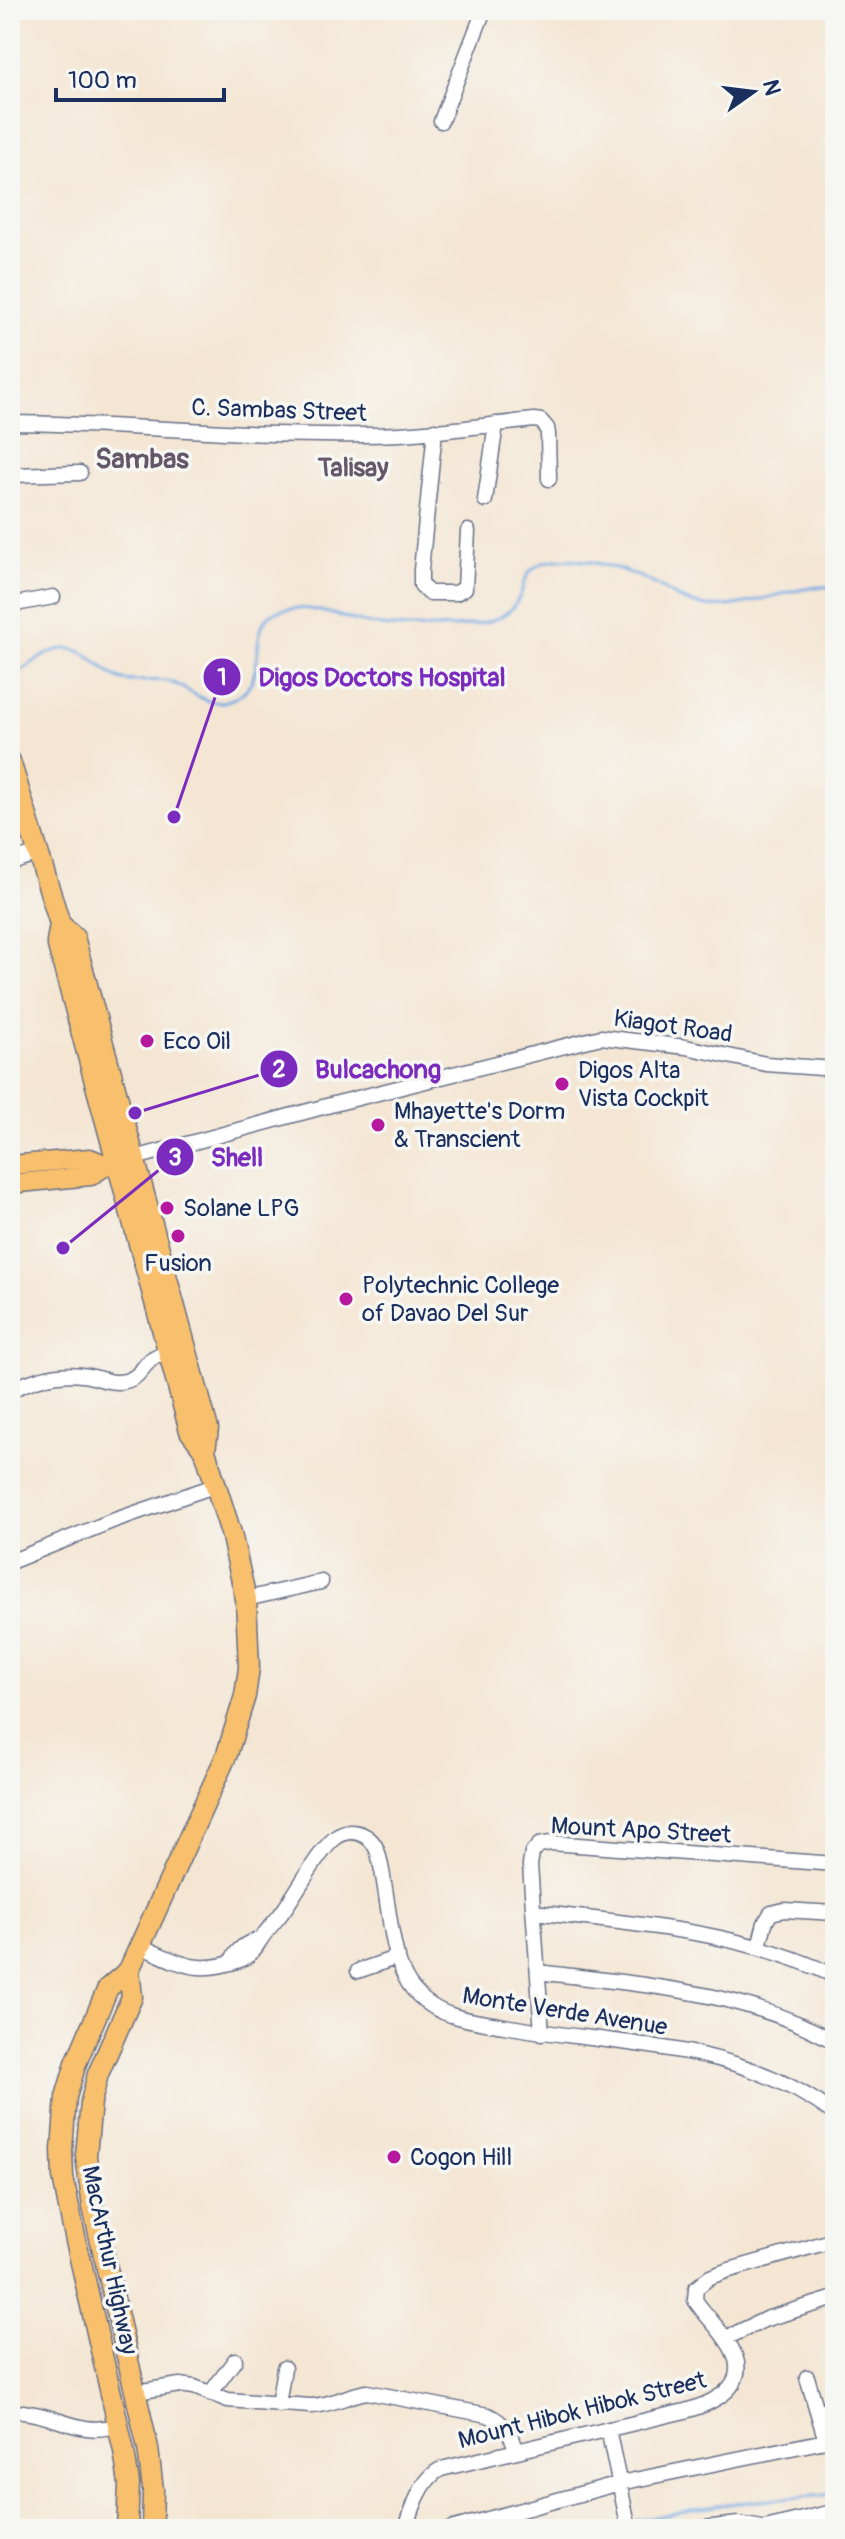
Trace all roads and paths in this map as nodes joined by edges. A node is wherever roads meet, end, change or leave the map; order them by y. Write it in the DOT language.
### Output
graph roads {
  1 [pos="484,10"];
  2 [pos="441,121"];
  3 [pos="10,423"];
  4 [pos="496,424"];
  5 [pos="435,430"];
  6 [pos="80,473"];
  7 [pos="10,475"];
  8 [pos="549,479"];
  9 [pos="485,500"];
  10 [pos="468,531"];
  11 [pos="53,597"];
  12 [pos="10,605"];
  13 [pos="10,761"];
  14 [pos="39,853"];
  15 [pos="10,862"];
  16 [pos="835,1069"];
  17 [pos="120,1162"];
  18 [pos="10,1165"];
  19 [pos="10,1184"];
  20 [pos="176,1350"];
  21 [pos="10,1391"];
  22 [pos="217,1485"];
  23 [pos="10,1562"];
  24 [pos="321,1582"];
  25 [pos="246,1599"];
  26 [pos="835,1864"];
  27 [pos="534,1912"];
  28 [pos="835,1913"];
  29 [pos="140,1946"];
  30 [pos="759,1946"];
  31 [pos="398,1957"];
  32 [pos="129,1970"];
  33 [pos="358,1971"];
  34 [pos="538,1972"];
  35 [pos="835,1976"];
  36 [pos="542,2033"];
  37 [pos="835,2042"];
  38 [pos="835,2114"];
  39 [pos="835,2240"];
  40 [pos="835,2298"];
  41 [pos="726,2338"];
  42 [pos="235,2360"];
  43 [pos="284,2368"];
  44 [pos="807,2377"];
  45 [pos="136,2392"];
  46 [pos="210,2394"];
  47 [pos="278,2405"];
  48 [pos="23,2412"];
  49 [pos="119,2425"];
  50 [pos="608,2429"];
  51 [pos="831,2440"];
  52 [pos="517,2451"];
  53 [pos="620,2483"];
  54 [pos="832,2512"];
  55 [pos="761,2528"];
  56 [pos="127,2529"];
  57 [pos="152,2529"];
  58 [pos="406,2529"];
  59 [pos="451,2529"];
  60 [pos="629,2529"];
  61 [pos="696,2529"];
  1 -- 2 [label="street"];
  3 -- 5 [label="street, C. Sambas Street"];
  4 -- 5 [label="street, C. Sambas Street"];
  4 -- 8 [label="street, C. Sambas Street"];
  4 -- 9 [label="street"];
  5 -- 10 [label="street"];
  6 -- 7 [label="street"];
  11 -- 12 [label="street"];
  13 -- 14 [label="highway, MacArthur Highway"];
  14 -- 15 [label="street"];
  14 -- 17 [label="highway, MacArthur Highway"];
  16 -- 17 [label="street, Kiagot Road"];
  17 -- 18 [label="main road"];
  17 -- 19 [label="main road"];
  17 -- 20 [label="highway, MacArthur Highway"];
  20 -- 21 [label="street"];
  20 -- 22 [label="highway, MacArthur Highway"];
  22 -- 23 [label="street"];
  22 -- 25 [label="highway, MacArthur Highway"];
  24 -- 25 [label="street"];
  25 -- 29 [label="highway, MacArthur Highway"];
  26 -- 27 [label="street, Mount Apo Street"];
  27 -- 30 [label="street"];
  27 -- 34 [label="street, Mount Apo Street"];
  28 -- 30 [label="street"];
  29 -- 31 [label="street, Monte Verde Avenue"];
  29 -- 32 [label="highway, MacArthur Highway"];
  30 -- 35 [label="street"];
  31 -- 33 [label="street"];
  31 -- 36 [label="street, Monte Verde Avenue"];
  32 -- 45 [label="highway, MacArthur Highway"];
  32 -- 49 [label="highway, MacArthur Highway"];
  34 -- 36 [label="street, Mount Apo Street"];
  34 -- 37 [label="street"];
  36 -- 38 [label="street, Monte Verde Avenue"];
  39 -- 41 [label="street, Mount Hibok Hibok Street"];
  40 -- 41 [label="street"];
  41 -- 50 [label="street, Mount Hibok Hibok Street"];
  42 -- 46 [label="street"];
  43 -- 47 [label="street"];
  44 -- 51 [label="street"];
  45 -- 46 [label="street"];
  45 -- 57 [label="highway, MacArthur Highway"];
  46 -- 47 [label="street"];
  47 -- 52 [label="street"];
  48 -- 49 [label="street"];
  49 -- 56 [label="highway, MacArthur Highway"];
  50 -- 52 [label="street, Mount Hibok Hibok Street"];
  50 -- 53 [label="street"];
  51 -- 53 [label="street"];
  52 -- 58 [label="street, Mount Hibok Hibok Street"];
  53 -- 59 [label="street"];
  53 -- 60 [label="street"];
  54 -- 55 [label="street"];
  55 -- 61 [label="street"];
}
